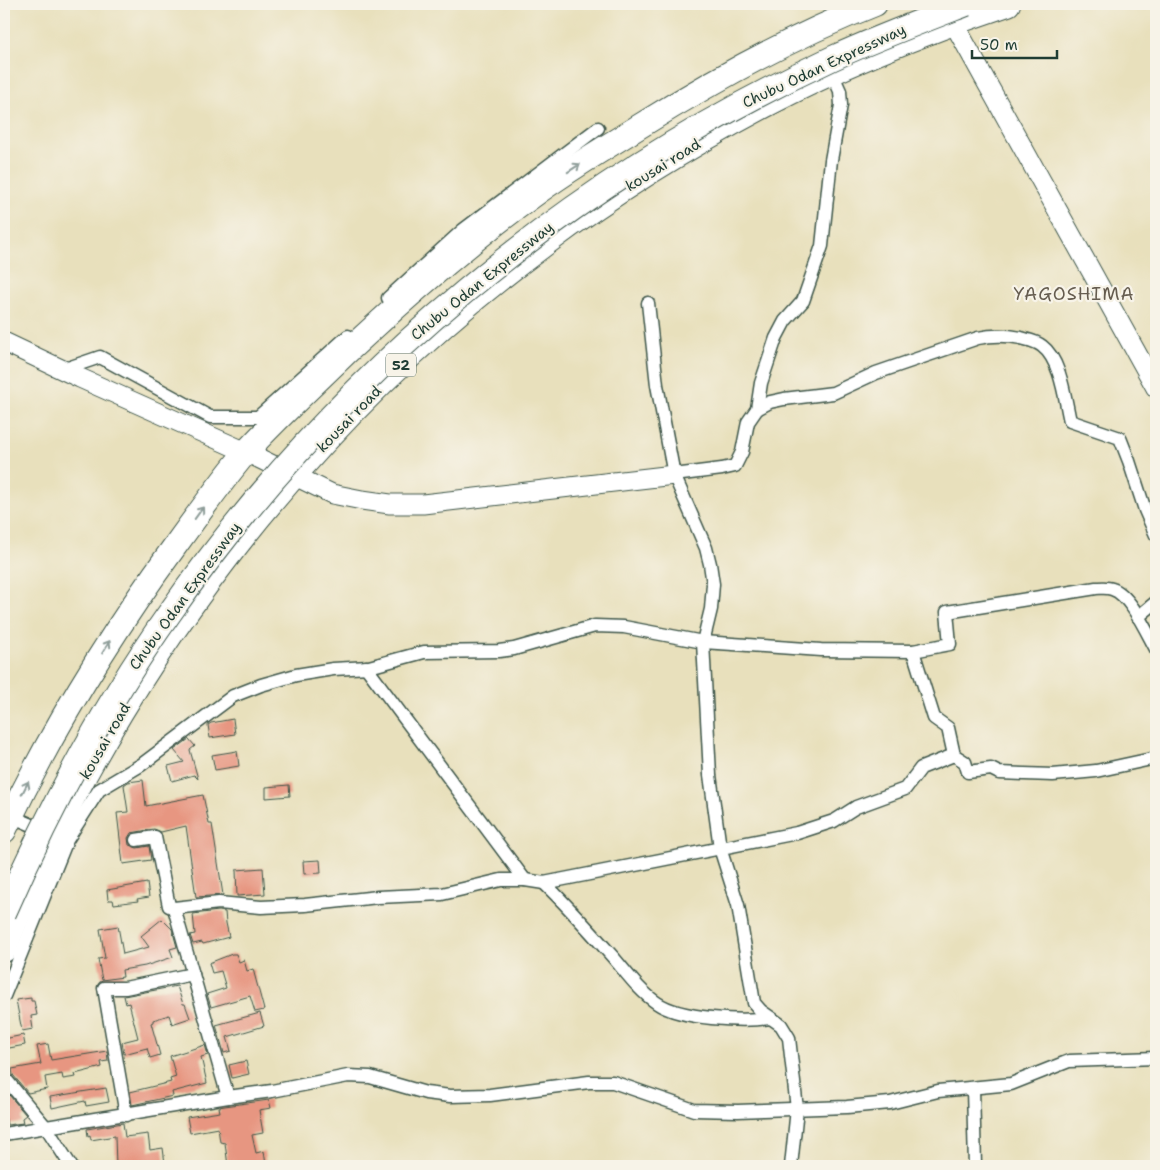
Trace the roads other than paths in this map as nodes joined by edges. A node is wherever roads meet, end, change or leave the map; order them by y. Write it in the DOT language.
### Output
graph roads {
  1 [pos="875,4"];
  2 [pos="1008,4"];
  3 [pos="954,10"];
  4 [pos="832,73"];
  5 [pos="598,128"];
  6 [pos="648,303"];
  7 [pos="4,342"];
  8 [pos="62,370"];
  9 [pos="1156,388"];
  10 [pos="757,409"];
  11 [pos="246,452"];
  12 [pos="674,474"];
  13 [pos="295,476"];
  14 [pos="1156,535"];
  15 [pos="1156,602"];
  16 [pos="1138,617"];
  17 [pos="703,642"];
  18 [pos="1156,649"];
  19 [pos="913,651"];
  20 [pos="366,667"];
  21 [pos="954,755"];
  22 [pos="1156,758"];
  23 [pos="6,821"];
  24 [pos="61,837"];
  25 [pos="136,840"];
  26 [pos="720,848"];
  27 [pos="525,880"];
  28 [pos="544,882"];
  29 [pos="174,908"];
  30 [pos="4,913"];
  31 [pos="4,950"];
  32 [pos="193,974"];
  33 [pos="4,996"];
  34 [pos="770,1018"];
  35 [pos="1156,1058"];
  36 [pos="4,1077"];
  37 [pos="972,1088"];
  38 [pos="228,1097"];
  39 [pos="797,1109"];
  40 [pos="126,1114"];
  41 [pos="46,1126"];
  42 [pos="4,1134"];
  43 [pos="71,1166"];
  44 [pos="791,1166"];
  45 [pos="974,1166"];
  11 -- 1 [label="highway, one-way"];
  2 -- 3 [label="highway, kousai road / 52"];
  3 -- 4 [label="highway, kousai road / 52"];
  3 -- 9 [label="street"];
  3 -- 30 [label="highway, Chubu Odan Expressway, bridge"];
  4 -- 10 [label="street"];
  4 -- 13 [label="highway, kousai road / 52"];
  5 -- 8 [label="street"];
  6 -- 12 [label="street"];
  7 -- 8 [label="street"];
  8 -- 11 [label="street"];
  10 -- 12 [label="street"];
  10 -- 14 [label="street"];
  11 -- 13 [label="street"];
  23 -- 11 [label="highway, one-way"];
  12 -- 13 [label="street"];
  12 -- 17 [label="street"];
  13 -- 24 [label="highway, kousai road / 52"];
  15 -- 16 [label="street"];
  16 -- 18 [label="street"];
  16 -- 19 [label="street"];
  17 -- 19 [label="street"];
  17 -- 20 [label="street"];
  17 -- 26 [label="street"];
  19 -- 21 [label="street"];
  20 -- 24 [label="street"];
  20 -- 27 [label="street"];
  21 -- 22 [label="street"];
  21 -- 26 [label="street"];
  23 -- 24 [label="street"];
  24 -- 31 [label="highway, kousai road / 52"];
  24 -- 33 [label="street"];
  25 -- 29 [label="street"];
  26 -- 28 [label="street"];
  26 -- 34 [label="street"];
  27 -- 28 [label="street"];
  27 -- 29 [label="street"];
  28 -- 34 [label="street"];
  29 -- 32 [label="street"];
  32 -- 38 [label="street"];
  32 -- 40 [label="street"];
  34 -- 39 [label="street"];
  35 -- 37 [label="street"];
  36 -- 41 [label="street"];
  37 -- 39 [label="street"];
  37 -- 45 [label="street"];
  38 -- 39 [label="street"];
  38 -- 40 [label="street"];
  39 -- 44 [label="street"];
  40 -- 41 [label="street"];
  41 -- 42 [label="street"];
  41 -- 43 [label="street"];
}
